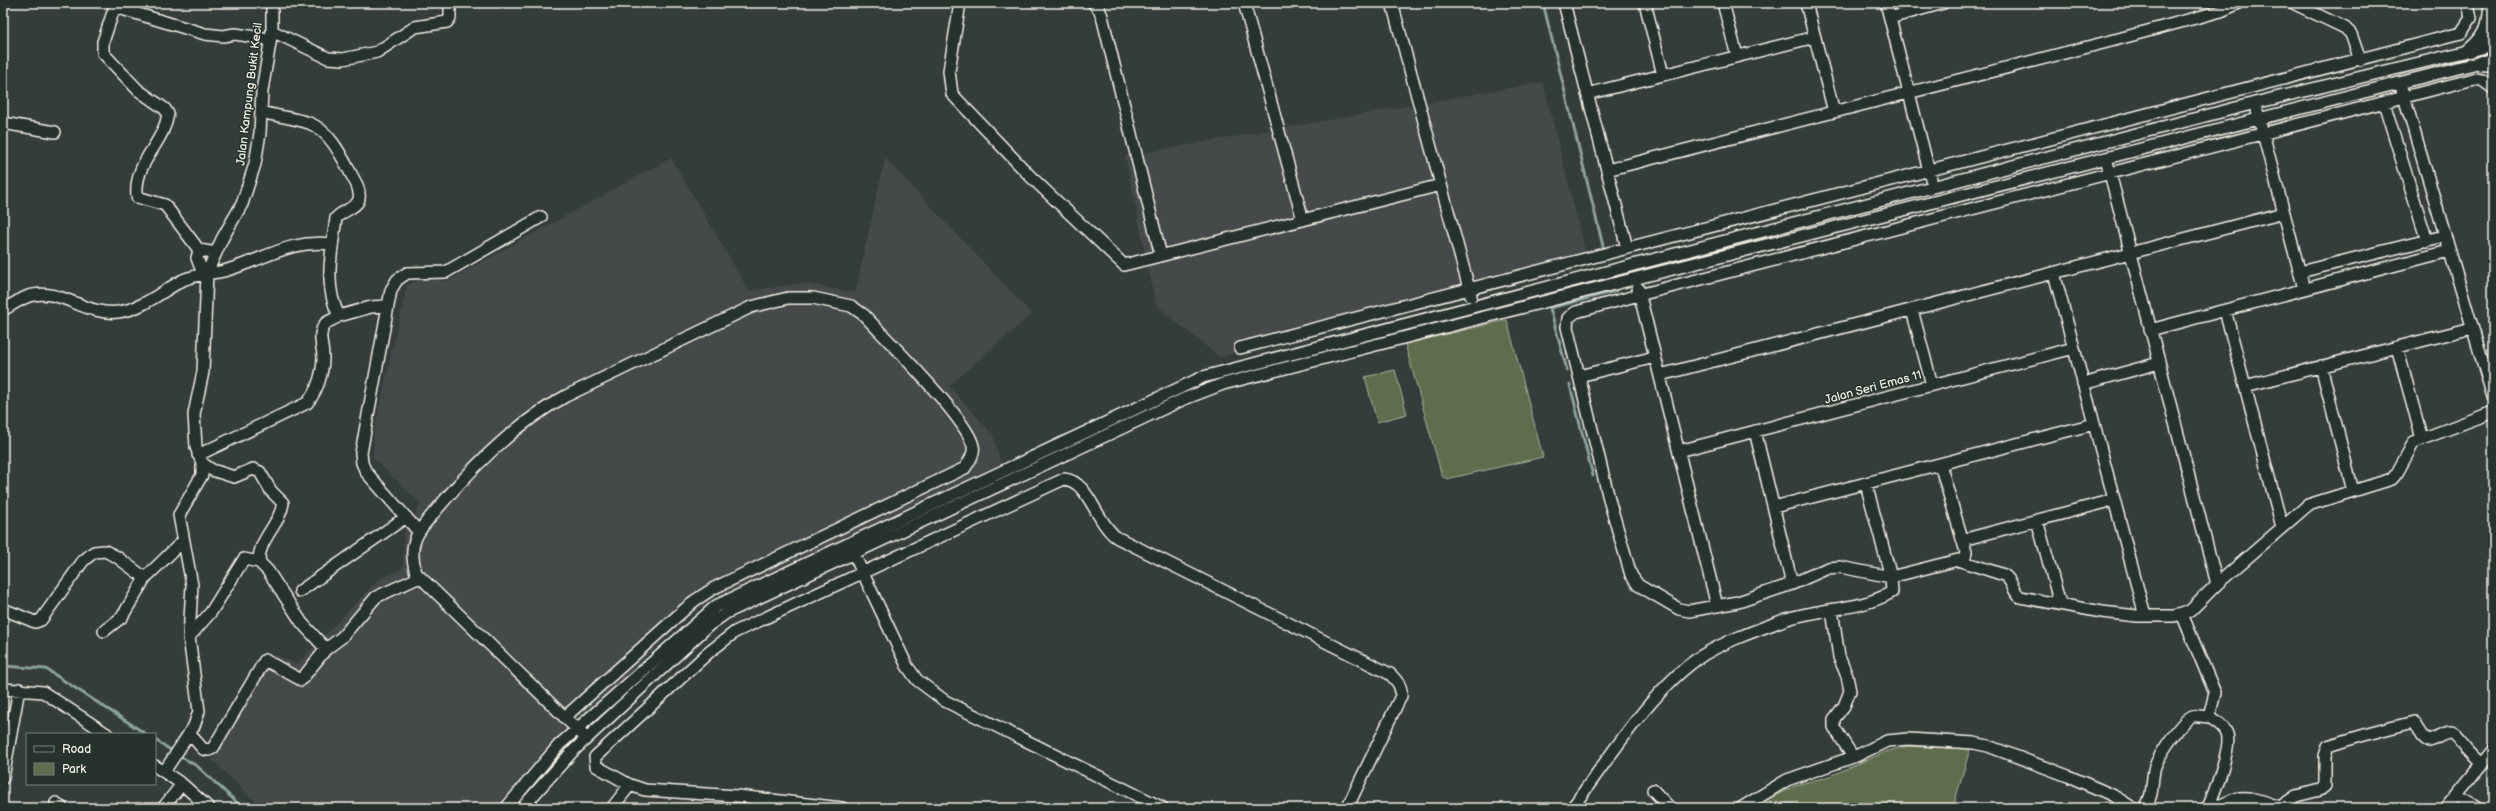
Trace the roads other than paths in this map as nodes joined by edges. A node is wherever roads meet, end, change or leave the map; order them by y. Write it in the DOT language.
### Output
graph roads {
  1 [pos="272,3"];
  2 [pos="450,3"];
  3 [pos="960,3"];
  4 [pos="1093,3"];
  5 [pos="1244,3"];
  6 [pos="1392,3"];
  7 [pos="1564,3"];
  8 [pos="1645,3"];
  9 [pos="1723,3"];
  10 [pos="1806,3"];
  11 [pos="1886,3"];
  12 [pos="1943,3"];
  13 [pos="2239,3"];
  14 [pos="2293,3"];
  15 [pos="2468,3"];
  16 [pos="2491,3"];
  17 [pos="116,5"];
  18 [pos="1890,18"];
  19 [pos="271,35"];
  20 [pos="1815,37"];
  21 [pos="2493,45"];
  22 [pos="2469,51"];
  23 [pos="1737,56"];
  24 [pos="2365,59"];
  25 [pos="2489,62"];
  26 [pos="2375,74"];
  27 [pos="1663,75"];
  28 [pos="2400,84"];
  29 [pos="2493,88"];
  30 [pos="1909,93"];
  31 [pos="1587,94"];
  32 [pos="2403,97"];
  33 [pos="2384,103"];
  34 [pos="2255,104"];
  35 [pos="261,112"];
  36 [pos="1834,112"];
  37 [pos="2259,120"];
  38 [pos="3,123"];
  39 [pos="55,132"];
  40 [pos="2263,134"];
  41 [pos="2106,158"];
  42 [pos="1607,170"];
  43 [pos="1929,172"];
  44 [pos="2110,174"];
  45 [pos="1441,185"];
  46 [pos="1933,186"];
  47 [pos="1937,201"];
  48 [pos="2284,213"];
  49 [pos="541,217"];
  50 [pos="1303,220"];
  51 [pos="2444,236"];
  52 [pos="2427,241"];
  53 [pos="332,244"];
  54 [pos="1627,248"];
  55 [pos="199,250"];
  56 [pos="2449,251"];
  57 [pos="216,253"];
  58 [pos="2130,253"];
  59 [pos="1161,256"];
  60 [pos="1632,264"];
  61 [pos="2300,272"];
  62 [pos="2054,273"];
  63 [pos="205,274"];
  64 [pos="1636,279"];
  65 [pos="1469,289"];
  66 [pos="2304,289"];
  67 [pos="1639,295"];
  68 [pos="1473,305"];
  69 [pos="387,306"];
  70 [pos="3,310"];
  71 [pos="1912,310"];
  72 [pos="2225,310"];
  73 [pos="339,316"];
  74 [pos="1477,320"];
  75 [pos="2472,328"];
  76 [pos="2150,330"];
  77 [pos="2397,347"];
  78 [pos="1240,348"];
  79 [pos="2074,348"];
  80 [pos="1655,357"];
  81 [pos="2159,363"];
  82 [pos="2321,366"];
  83 [pos="1660,375"];
  84 [pos="1579,376"];
  85 [pos="2083,384"];
  86 [pos="1932,385"];
  87 [pos="2245,386"];
  88 [pos="2493,397"];
  89 [pos="2493,412"];
  90 [pos="2094,424"];
  91 [pos="1755,431"];
  92 [pos="2422,439"];
  93 [pos="1678,451"];
  94 [pos="200,459"];
  95 [pos="1940,464"];
  96 [pos="1866,484"];
  97 [pos="2353,491"];
  98 [pos="2114,500"];
  99 [pos="1774,507"];
  100 [pos="406,517"];
  101 [pos="2038,520"];
  102 [pos="2282,527"];
  103 [pos="418,531"];
  104 [pos="183,540"];
  105 [pos="1962,540"];
  106 [pos="848,543"];
  107 [pos="854,554"];
  108 [pos="259,562"];
  109 [pos="1964,562"];
  110 [pos="862,572"];
  111 [pos="1891,576"];
  112 [pos="420,577"];
  113 [pos="145,578"];
  114 [pos="1792,584"];
  115 [pos="2217,584"];
  116 [pos="300,591"];
  117 [pos="2060,604"];
  118 [pos="1717,606"];
  119 [pos="3,609"];
  120 [pos="1832,610"];
  121 [pos="2182,614"];
  122 [pos="2144,616"];
  123 [pos="104,632"];
  124 [pos="189,637"];
  125 [pos="326,649"];
  126 [pos="3,689"];
  127 [pos="19,689"];
  128 [pos="565,716"];
  129 [pos="2209,717"];
  130 [pos="578,729"];
  131 [pos="106,733"];
  132 [pos="188,736"];
  133 [pos="587,738"];
  134 [pos="2493,750"];
  135 [pos="1853,757"];
  136 [pos="2481,763"];
  137 [pos="162,768"];
  138 [pos="3,778"];
  139 [pos="182,784"];
  140 [pos="630,786"];
  141 [pos="1653,790"];
  142 [pos="2457,796"];
  143 [pos="2208,806"];
  144 [pos="163,808"];
  145 [pos="209,808"];
  146 [pos="506,808"];
  147 [pos="522,808"];
  148 [pos="612,808"];
  149 [pos="842,808"];
  150 [pos="1162,808"];
  151 [pos="1347,808"];
  152 [pos="1572,808"];
  153 [pos="1670,808"];
  154 [pos="1741,808"];
  155 [pos="2133,808"];
  156 [pos="2145,808"];
  157 [pos="2446,808"];
  158 [pos="2477,808"];
  1 -- 19 [label="street, Jalan Kampung Bukit Kecil"];
  2 -- 19 [label="street"];
  3 -- 59 [label="street"];
  4 -- 59 [label="street"];
  5 -- 50 [label="street"];
  6 -- 45 [label="street"];
  7 -- 31 [label="street"];
  8 -- 27 [label="street"];
  9 -- 23 [label="street"];
  10 -- 20 [label="street"];
  11 -- 18 [label="street"];
  12 -- 18 [label="street"];
  13 -- 30 [label="street"];
  14 -- 24 [label="street"];
  15 -- 24 [label="street"];
  16 -- 22 [label="main road"];
  17 -- 19 [label="street"];
  17 -- 55 [label="street"];
  18 -- 30 [label="street"];
  19 -- 35 [label="street, Jalan Kampung Bukit Kecil"];
  20 -- 23 [label="street"];
  20 -- 36 [label="street"];
  21 -- 22 [label="street"];
  22 -- 26 [label="street"];
  23 -- 27 [label="street"];
  24 -- 26 [label="street"];
  24 -- 43 [label="street"];
  25 -- 28 [label="street"];
  26 -- 34 [label="street"];
  27 -- 31 [label="street"];
  28 -- 32 [label="street"];
  28 -- 37 [label="street"];
  29 -- 32 [label="street"];
  30 -- 36 [label="street"];
  30 -- 43 [label="street"];
  31 -- 42 [label="street"];
  32 -- 33 [label="street"];
  32 -- 51 [label="street"];
  33 -- 40 [label="street"];
  33 -- 52 [label="street"];
  34 -- 37 [label="street"];
  34 -- 46 [label="street"];
  35 -- 53 [label="street"];
  35 -- 57 [label="street, Jalan Kampung Bukit Kecil"];
  36 -- 42 [label="street"];
  37 -- 40 [label="street"];
  37 -- 41 [label="street"];
  38 -- 39 [label="street"];
  40 -- 44 [label="street"];
  40 -- 48 [label="street"];
  41 -- 44 [label="street"];
  41 -- 47 [label="street"];
  42 -- 54 [label="street"];
  43 -- 46 [label="street"];
  43 -- 54 [label="street"];
  44 -- 58 [label="street"];
  44 -- 67 [label="street"];
  45 -- 50 [label="street"];
  45 -- 65 [label="street"];
  46 -- 47 [label="street"];
  46 -- 60 [label="street"];
  47 -- 64 [label="street"];
  48 -- 58 [label="street"];
  48 -- 61 [label="street"];
  49 -- 69 [label="street"];
  50 -- 59 [label="street"];
  51 -- 52 [label="street"];
  51 -- 56 [label="street"];
  52 -- 61 [label="street"];
  53 -- 63 [label="street"];
  53 -- 73 [label="street"];
  54 -- 65 [label="street"];
  55 -- 57 [label="street"];
  55 -- 63 [label="street"];
  56 -- 66 [label="street"];
  56 -- 75 [label="street"];
  57 -- 63 [label="street, Jalan Kampung Bukit Kecil"];
  58 -- 62 [label="street"];
  58 -- 76 [label="street"];
  60 -- 64 [label="street"];
  60 -- 68 [label="street"];
  61 -- 66 [label="street"];
  62 -- 71 [label="street"];
  62 -- 79 [label="street"];
  63 -- 70 [label="street"];
  63 -- 94 [label="street"];
  64 -- 67 [label="street"];
  64 -- 74 [label="street"];
  65 -- 68 [label="street"];
  65 -- 78 [label="street"];
  66 -- 72 [label="street"];
  67 -- 80 [label="street"];
  67 -- 84 [label="street"];
  68 -- 74 [label="street"];
  68 -- 106 [label="street"];
  69 -- 73 [label="street"];
  69 -- 100 [label="street"];
  71 -- 83 [label="street"];
  71 -- 86 [label="street"];
  72 -- 76 [label="street"];
  72 -- 87 [label="street"];
  73 -- 94 [label="street"];
  74 -- 107 [label="street"];
  75 -- 77 [label="street"];
  75 -- 88 [label="street"];
  76 -- 81 [label="street"];
  77 -- 82 [label="street"];
  77 -- 92 [label="street"];
  79 -- 85 [label="street"];
  79 -- 86 [label="street, Jalan Seri Emas 11"];
  80 -- 83 [label="street"];
  80 -- 84 [label="street"];
  81 -- 85 [label="street"];
  81 -- 115 [label="street"];
  82 -- 87 [label="street"];
  82 -- 97 [label="street"];
  83 -- 93 [label="street"];
  84 -- 118 [label="street"];
  85 -- 90 [label="street"];
  86 -- 91 [label="street, Jalan Seri Emas 11"];
  87 -- 102 [label="street"];
  89 -- 92 [label="street"];
  90 -- 95 [label="street"];
  90 -- 98 [label="street"];
  91 -- 93 [label="street, Jalan Seri Emas 11"];
  91 -- 99 [label="street"];
  92 -- 97 [label="street"];
  93 -- 118 [label="street"];
  94 -- 104 [label="street"];
  94 -- 108 [label="street"];
  95 -- 96 [label="street"];
  95 -- 105 [label="street"];
  96 -- 99 [label="street"];
  96 -- 111 [label="street"];
  97 -- 102 [label="street"];
  98 -- 101 [label="street"];
  98 -- 122 [label="street"];
  99 -- 114 [label="street"];
  100 -- 103 [label="street"];
  100 -- 116 [label="street"];
  101 -- 105 [label="street"];
  101 -- 117 [label="street"];
  102 -- 115 [label="street"];
  103 -- 112 [label="street"];
  103 -- 128 [label="street"];
  104 -- 113 [label="street"];
  104 -- 124 [label="street"];
  105 -- 109 [label="street"];
  106 -- 107 [label="street"];
  106 -- 130 [label="street"];
  107 -- 110 [label="street"];
  107 -- 133 [label="street"];
  108 -- 124 [label="street"];
  108 -- 125 [label="street"];
  109 -- 111 [label="street"];
  109 -- 117 [label="street"];
  110 -- 140 [label="street"];
  110 -- 150 [label="street"];
  110 -- 151 [label="street"];
  111 -- 114 [label="street"];
  111 -- 120 [label="street"];
  112 -- 125 [label="street"];
  112 -- 128 [label="street"];
  113 -- 119 [label="street"];
  113 -- 123 [label="street"];
  114 -- 118 [label="street"];
  115 -- 121 [label="street"];
  117 -- 122 [label="street"];
  120 -- 135 [label="street"];
  120 -- 152 [label="street"];
  121 -- 122 [label="street"];
  121 -- 129 [label="street"];
  124 -- 132 [label="street"];
  125 -- 132 [label="street"];
  126 -- 127 [label="street"];
  127 -- 131 [label="street"];
  127 -- 138 [label="street"];
  128 -- 130 [label="street"];
  129 -- 143 [label="street"];
  129 -- 156 [label="street"];
  130 -- 133 [label="street"];
  130 -- 146 [label="street"];
  132 -- 137 [label="street"];
  133 -- 147 [label="street"];
  134 -- 136 [label="street"];
  135 -- 154 [label="street"];
  135 -- 155 [label="street"];
  136 -- 142 [label="street"];
  136 -- 143 [label="street"];
  137 -- 139 [label="street"];
  139 -- 144 [label="street"];
  139 -- 145 [label="street"];
  140 -- 148 [label="street"];
  140 -- 149 [label="street"];
  141 -- 153 [label="street"];
  142 -- 157 [label="street"];
  142 -- 158 [label="street"];
}
